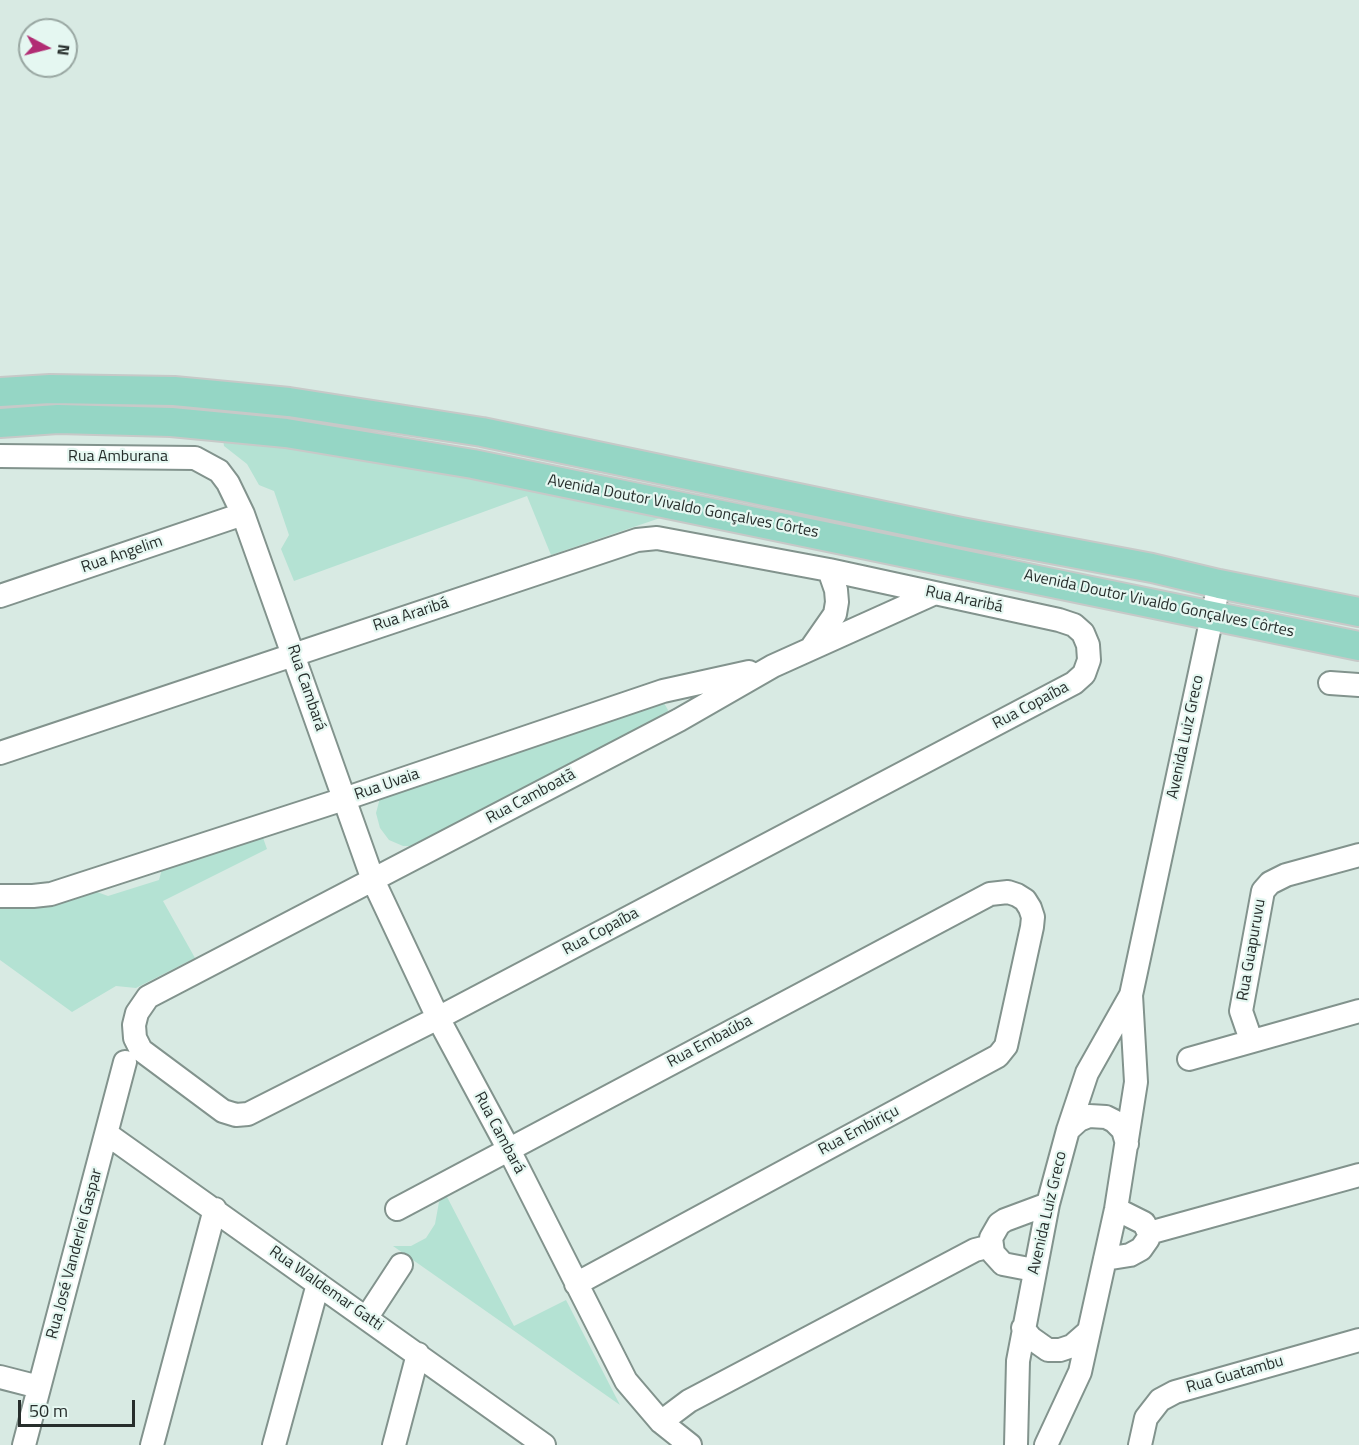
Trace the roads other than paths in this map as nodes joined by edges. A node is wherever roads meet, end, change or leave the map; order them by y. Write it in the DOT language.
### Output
graph roads {
  1 [pos="0,392"];
  2 [pos="0,423"];
  3 [pos="0,456"];
  4 [pos="228,483"];
  5 [pos="243,514"];
  6 [pos="829,570"];
  7 [pos="1218,584"];
  8 [pos="933,594"];
  9 [pos="0,596"];
  10 [pos="1359,612"];
  11 [pos="1212,615"];
  12 [pos="1359,646"];
  13 [pos="811,648"];
  14 [pos="1089,652"];
  15 [pos="294,654"];
  16 [pos="773,666"];
  17 [pos="1330,683"];
  18 [pos="1359,685"];
  19 [pos="663,691"];
  20 [pos="679,720"];
  21 [pos="0,753"];
  22 [pos="344,799"];
  23 [pos="1359,855"];
  24 [pos="373,880"];
  25 [pos="0,896"];
  26 [pos="1025,900"];
  27 [pos="1131,995"];
  28 [pos="1359,1011"];
  29 [pos="137,1012"];
  30 [pos="438,1018"];
  31 [pos="1251,1040"];
  32 [pos="1190,1059"];
  33 [pos="125,1062"];
  34 [pos="1068,1130"];
  35 [pos="107,1134"];
  36 [pos="1127,1144"];
  37 [pos="508,1148"];
  38 [pos="1359,1175"];
  39 [pos="1048,1204"];
  40 [pos="215,1209"];
  41 [pos="397,1209"];
  42 [pos="1116,1209"];
  43 [pos="1149,1233"];
  44 [pos="991,1246"];
  45 [pos="1105,1259"];
  46 [pos="401,1265"];
  47 [pos="1034,1270"];
  48 [pos="318,1284"];
  49 [pos="576,1284"];
  50 [pos="367,1317"];
  51 [pos="1023,1328"];
  52 [pos="1089,1332"];
  53 [pos="1359,1340"];
  54 [pos="418,1354"];
  55 [pos="0,1377"];
  56 [pos="39,1387"];
  57 [pos="661,1422"];
  58 [pos="517,1436"];
  59 [pos="24,1445"];
  60 [pos="152,1445"];
  61 [pos="274,1445"];
  62 [pos="394,1445"];
  63 [pos="544,1445"];
  64 [pos="690,1445"];
  65 [pos="1016,1445"];
  66 [pos="1046,1445"];
  67 [pos="1140,1445"];
  1 -- 7 [label="main road, Avenida Doutor Vivaldo Gonçalves Côrtes"];
  2 -- 11 [label="main road, Avenida Doutor Vivaldo Gonçalves Côrtes"];
  3 -- 4 [label="street, Rua Amburana"];
  4 -- 5 [label="street, Rua Cambará"];
  5 -- 9 [label="street, Rua Angelim"];
  5 -- 15 [label="street, Rua Cambará"];
  6 -- 8 [label="street, Rua Araribá"];
  6 -- 13 [label="street"];
  6 -- 15 [label="street, Rua Araribá"];
  7 -- 10 [label="main road, Avenida Doutor Vivaldo Gonçalves Côrtes"];
  7 -- 11 [label="street, Avenida Luiz Greco"];
  8 -- 13 [label="street, Rua Camboatã"];
  8 -- 14 [label="street, Rua Araribá"];
  11 -- 12 [label="main road, Avenida Doutor Vivaldo Gonçalves Côrtes"];
  11 -- 27 [label="street, Avenida Luiz Greco"];
  13 -- 16 [label="street, Rua Camboatã"];
  14 -- 30 [label="street, Rua Copaíba"];
  15 -- 21 [label="street, Rua Araribá"];
  15 -- 22 [label="street, Rua Cambará"];
  16 -- 19 [label="street, Rua Uvaia"];
  16 -- 20 [label="street, Rua Camboatã"];
  17 -- 18 [label="street"];
  19 -- 20 [label="street"];
  19 -- 22 [label="street, Rua Uvaia"];
  20 -- 24 [label="street, Rua Camboatã"];
  22 -- 24 [label="street, Rua Cambará"];
  22 -- 25 [label="street, Rua Uvaia"];
  23 -- 31 [label="street, Rua Guapuruvu"];
  24 -- 29 [label="street, Rua Camboatã"];
  24 -- 30 [label="street, Rua Cambará"];
  26 -- 37 [label="street, Rua Embaúba"];
  26 -- 49 [label="street, Rua Embiriçu"];
  27 -- 34 [label="street, Avenida Luiz Greco"];
  27 -- 36 [label="street, Avenida Luiz Greco"];
  28 -- 31 [label="street"];
  29 -- 30 [label="street, Rua Copaíba"];
  30 -- 37 [label="street, Rua Cambará"];
  31 -- 32 [label="street"];
  33 -- 35 [label="street, Rua José Vanderlei Gaspar"];
  34 -- 36 [label="street"];
  34 -- 39 [label="street, Avenida Luiz Greco"];
  35 -- 40 [label="street, Rua Waldemar Gatti"];
  35 -- 56 [label="street, Rua José Vanderlei Gaspar"];
  36 -- 42 [label="street, Avenida Luiz Greco"];
  37 -- 41 [label="street, Rua Embaúba"];
  37 -- 49 [label="street, Rua Cambará"];
  38 -- 43 [label="street"];
  39 -- 44 [label="street"];
  39 -- 47 [label="street, Avenida Luiz Greco"];
  40 -- 48 [label="street, Rua Waldemar Gatti"];
  40 -- 60 [label="street"];
  42 -- 43 [label="street"];
  42 -- 45 [label="street, Avenida Luiz Greco"];
  43 -- 45 [label="street"];
  44 -- 47 [label="street"];
  44 -- 57 [label="street"];
  45 -- 52 [label="street, Avenida Luiz Greco"];
  46 -- 50 [label="street"];
  47 -- 51 [label="street, Avenida Luiz Greco"];
  48 -- 50 [label="street, Rua Waldemar Gatti"];
  48 -- 61 [label="street"];
  49 -- 57 [label="street, Rua Cambará"];
  50 -- 54 [label="street, Rua Waldemar Gatti"];
  51 -- 52 [label="street"];
  51 -- 65 [label="street, Avenida Luiz Greco"];
  52 -- 66 [label="street, Avenida Luiz Greco"];
  53 -- 67 [label="street, Rua Guatambu"];
  54 -- 58 [label="street, Rua Waldemar Gatti"];
  54 -- 62 [label="street"];
  55 -- 56 [label="street"];
  56 -- 59 [label="street, Rua José Vanderlei Gaspar"];
  57 -- 64 [label="street, Rua Cambará"];
  58 -- 63 [label="street, Rua Waldemar Gatti"];
}
